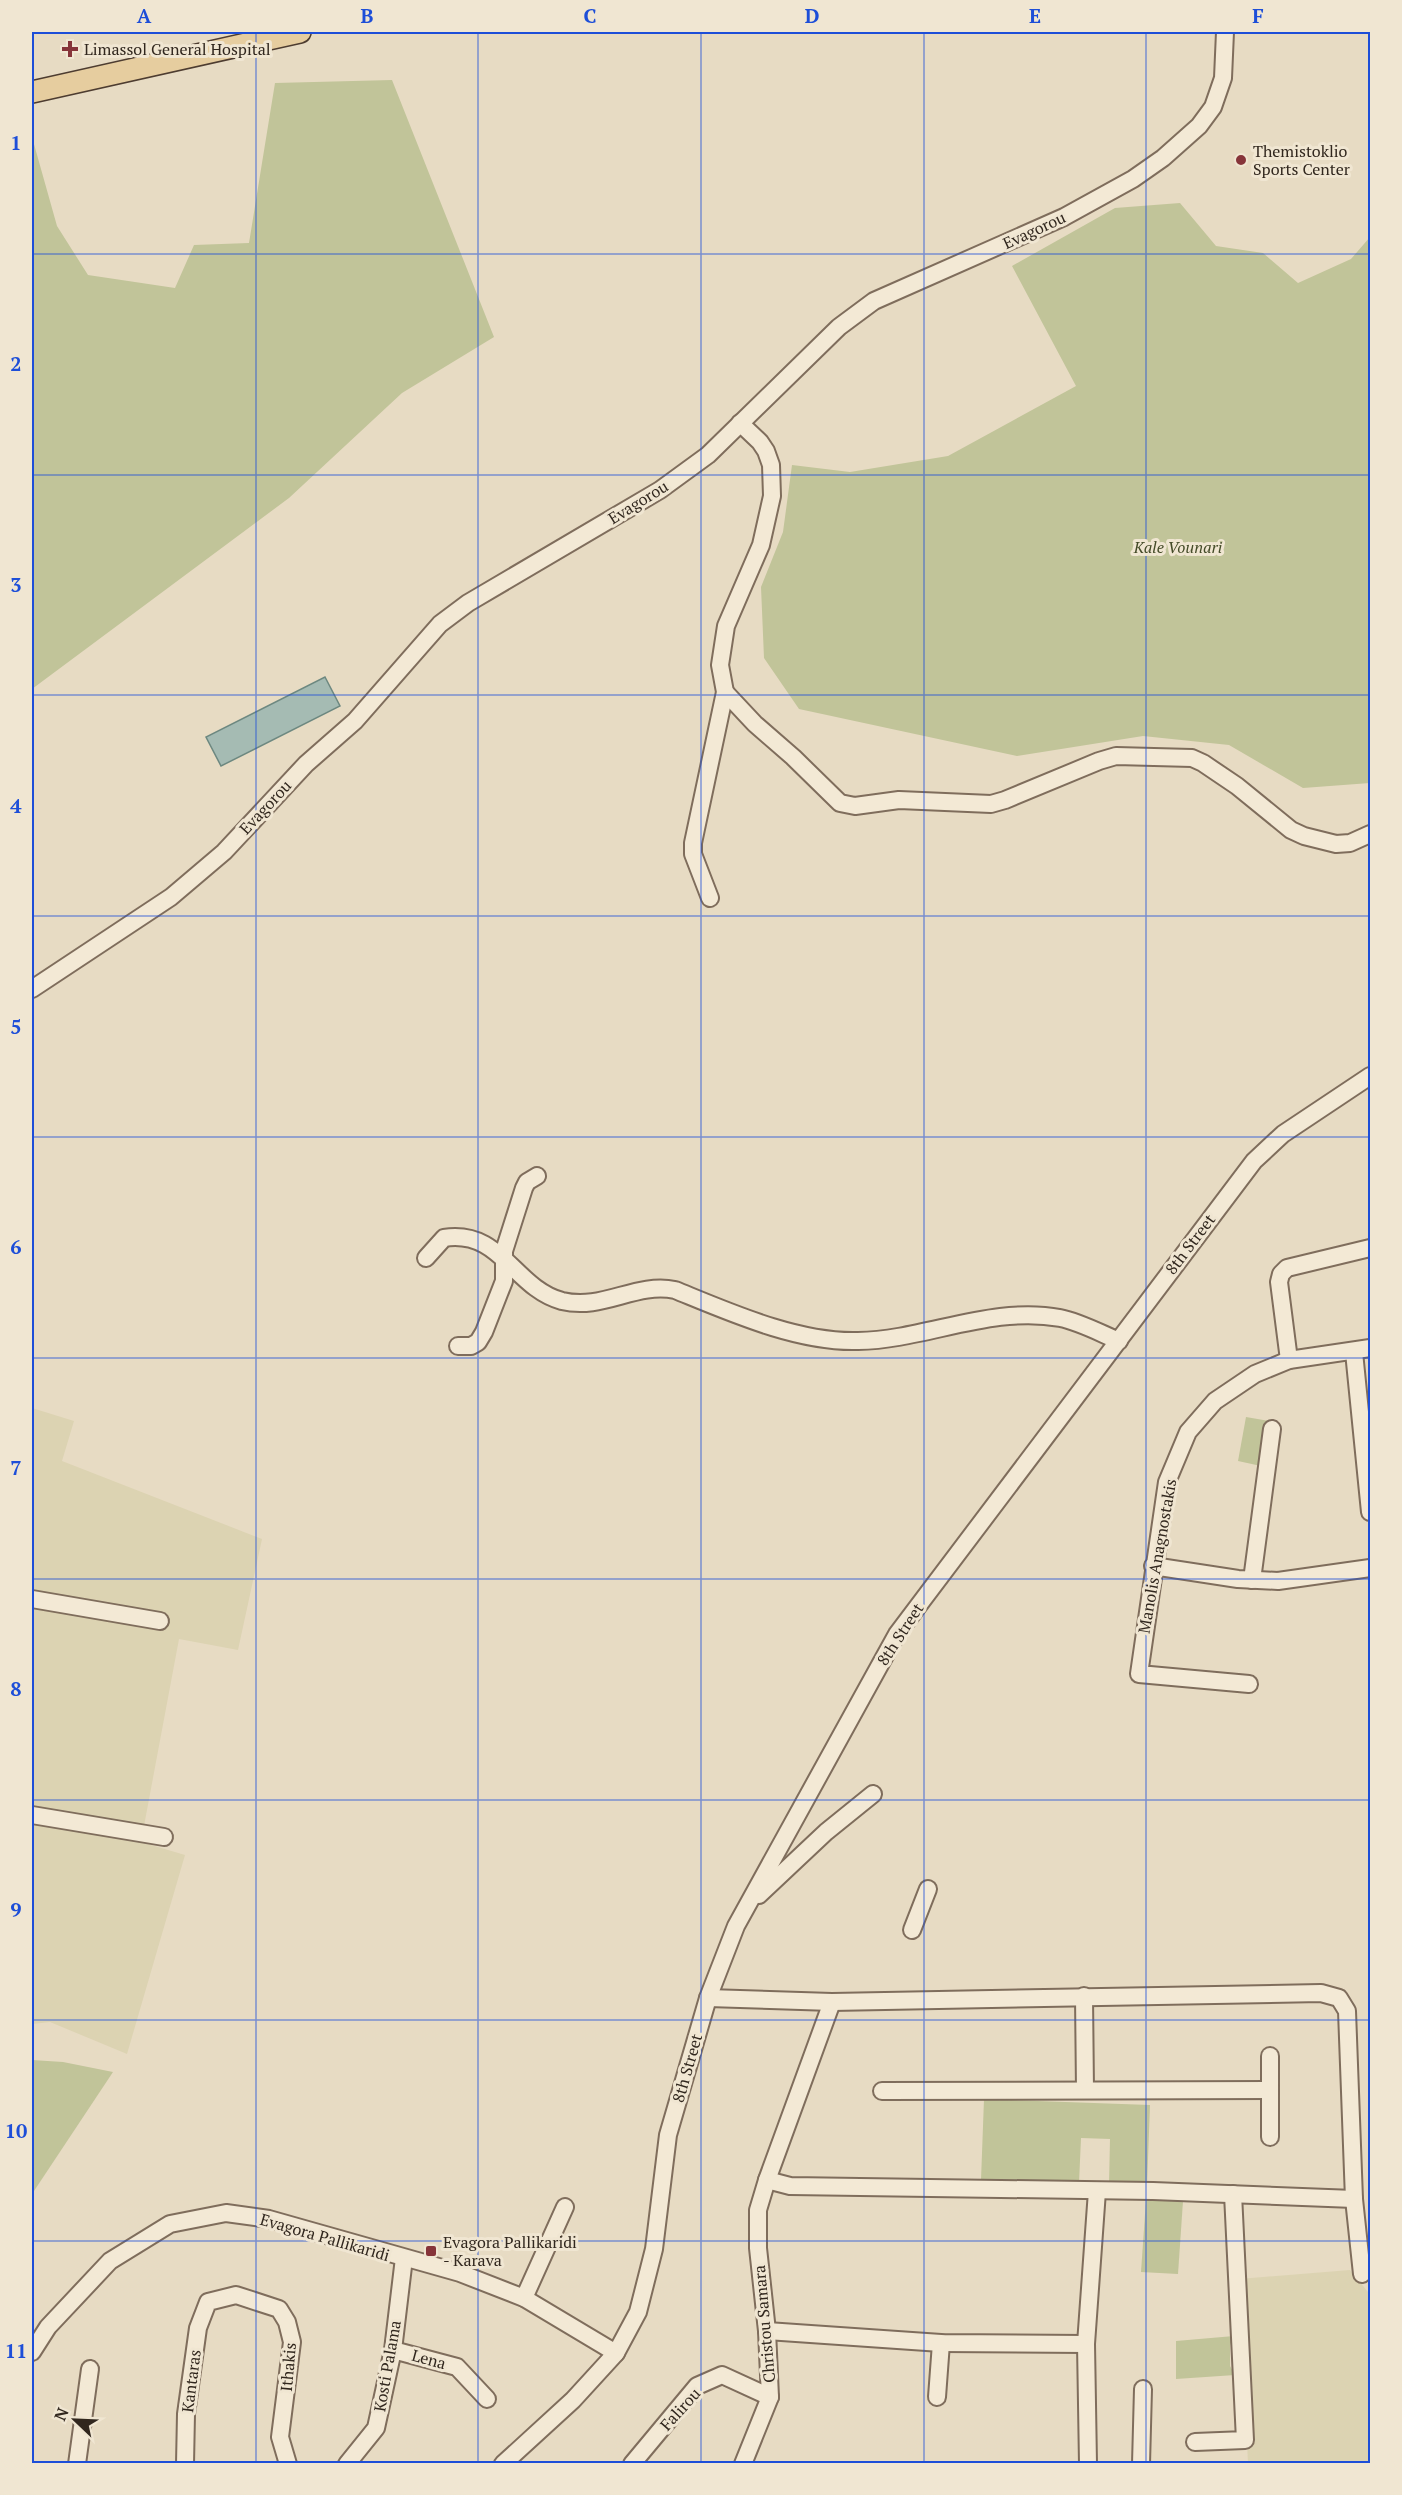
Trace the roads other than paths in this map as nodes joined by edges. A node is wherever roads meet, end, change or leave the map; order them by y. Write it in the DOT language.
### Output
graph roads {
  1 [pos="300,32"];
  2 [pos="1225,32"];
  3 [pos="32,92"];
  4 [pos="740,423"];
  5 [pos="725,692"];
  6 [pos="1371,834"];
  7 [pos="711,898"];
  8 [pos="32,989"];
  9 [pos="1371,1076"];
  10 [pos="537,1176"];
  11 [pos="1371,1248"];
  12 [pos="503,1257"];
  13 [pos="426,1258"];
  14 [pos="1119,1341"];
  15 [pos="458,1346"];
  16 [pos="1371,1348"];
  17 [pos="1354,1352"];
  18 [pos="1289,1360"];
  19 [pos="1272,1429"];
  20 [pos="1371,1512"];
  21 [pos="1153,1566"];
  22 [pos="1371,1568"];
  23 [pos="1252,1580"];
  24 [pos="32,1599"];
  25 [pos="160,1621"];
  26 [pos="1249,1684"];
  27 [pos="873,1794"];
  28 [pos="32,1815"];
  29 [pos="164,1838"];
  30 [pos="928,1889"];
  31 [pos="750,1899"];
  32 [pos="912,1930"];
  33 [pos="1084,1996"];
  34 [pos="708,1998"];
  35 [pos="832,2002"];
  36 [pos="1270,2056"];
  37 [pos="1085,2090"];
  38 [pos="1270,2090"];
  39 [pos="882,2091"];
  40 [pos="1270,2137"];
  41 [pos="767,2180"];
  42 [pos="1097,2191"];
  43 [pos="1233,2194"];
  44 [pos="1354,2199"];
  45 [pos="565,2207"];
  46 [pos="404,2259"];
  47 [pos="1362,2274"];
  48 [pos="524,2298"];
  49 [pos="208,2302"];
  50 [pos="767,2331"];
  51 [pos="941,2343"];
  52 [pos="1086,2344"];
  53 [pos="393,2350"];
  54 [pos="32,2352"];
  55 [pos="615,2353"];
  56 [pos="90,2369"];
  57 [pos="1143,2389"];
  58 [pos="770,2397"];
  59 [pos="937,2397"];
  60 [pos="487,2399"];
  61 [pos="1195,2442"];
  62 [pos="77,2463"];
  63 [pos="185,2463"];
  64 [pos="288,2463"];
  65 [pos="347,2463"];
  66 [pos="503,2463"];
  67 [pos="632,2463"];
  68 [pos="743,2463"];
  69 [pos="1088,2463"];
  70 [pos="1141,2463"];
  1 -- 3 [label="main road"];
  2 -- 4 [label="street, Evagorou"];
  4 -- 5 [label="street"];
  4 -- 8 [label="street, Evagorou"];
  5 -- 6 [label="street"];
  5 -- 7 [label="street"];
  9 -- 14 [label="street, 8th Street"];
  10 -- 12 [label="street"];
  11 -- 18 [label="street"];
  12 -- 13 [label="street"];
  12 -- 14 [label="street"];
  12 -- 15 [label="street"];
  14 -- 31 [label="street, 8th Street"];
  16 -- 17 [label="street, Manolis Anagnostakis"];
  17 -- 18 [label="street, Manolis Anagnostakis"];
  17 -- 20 [label="street"];
  18 -- 21 [label="street, Manolis Anagnostakis"];
  19 -- 23 [label="street"];
  21 -- 23 [label="street"];
  21 -- 26 [label="street, Manolis Anagnostakis"];
  22 -- 23 [label="street"];
  24 -- 25 [label="street"];
  27 -- 31 [label="street"];
  28 -- 29 [label="street"];
  30 -- 32 [label="street"];
  31 -- 34 [label="street, 8th Street"];
  33 -- 35 [label="street"];
  33 -- 37 [label="street"];
  33 -- 44 [label="street"];
  34 -- 35 [label="street"];
  34 -- 55 [label="street, 8th Street"];
  35 -- 41 [label="street, Christou Samara"];
  36 -- 38 [label="street"];
  37 -- 38 [label="street"];
  37 -- 39 [label="street"];
  38 -- 40 [label="street"];
  41 -- 42 [label="street"];
  41 -- 50 [label="street, Christou Samara"];
  42 -- 43 [label="street"];
  42 -- 52 [label="street"];
  43 -- 44 [label="street"];
  43 -- 61 [label="street"];
  44 -- 47 [label="street"];
  45 -- 48 [label="street"];
  46 -- 48 [label="street, Evagora Pallikaridi"];
  46 -- 53 [label="street, Kosti Palama"];
  46 -- 54 [label="street, Evagora Pallikaridi"];
  48 -- 55 [label="street, Evagora Pallikaridi"];
  49 -- 63 [label="street, Kantaras"];
  49 -- 64 [label="street, Ithakis"];
  50 -- 51 [label="street"];
  50 -- 58 [label="street, Christou Samara"];
  51 -- 52 [label="street"];
  51 -- 59 [label="street"];
  52 -- 69 [label="street"];
  53 -- 60 [label="street, Lena"];
  53 -- 65 [label="street, Kosti Palama"];
  55 -- 66 [label="street, 8th Street"];
  56 -- 62 [label="street"];
  57 -- 70 [label="street"];
  58 -- 67 [label="street, Falirou"];
  58 -- 68 [label="street, Christou Samara"];
}
